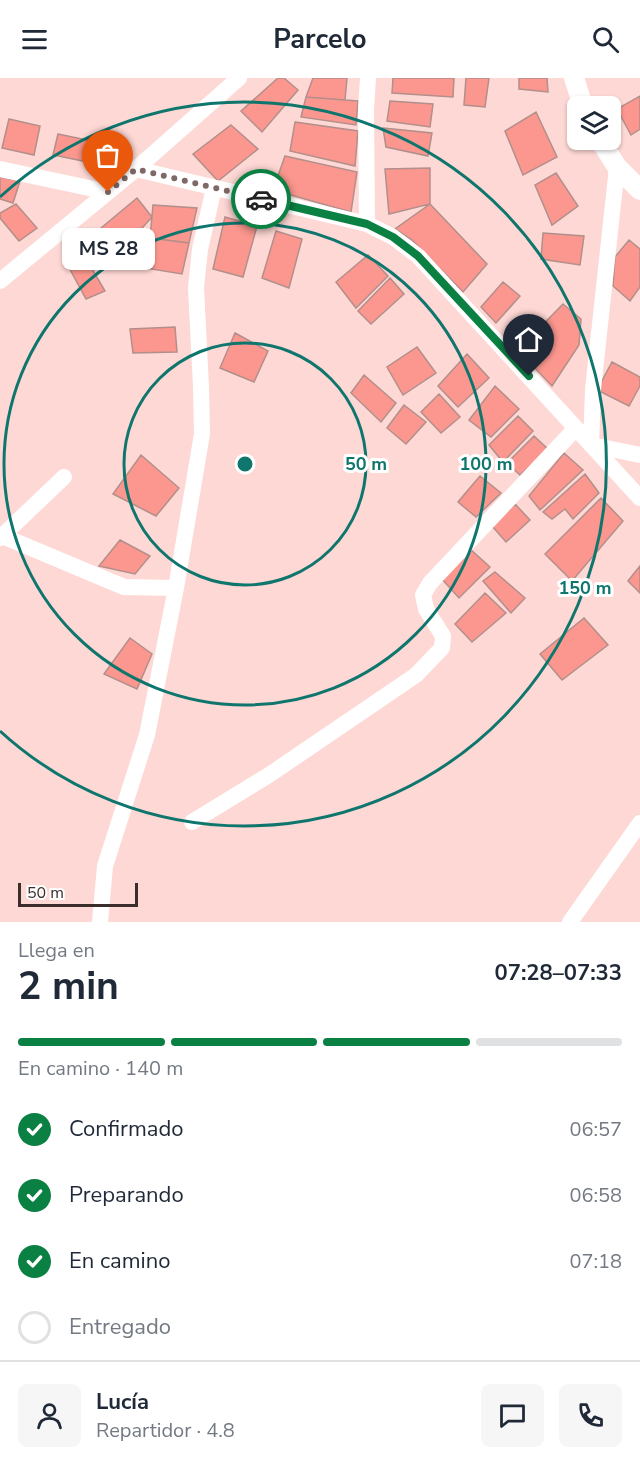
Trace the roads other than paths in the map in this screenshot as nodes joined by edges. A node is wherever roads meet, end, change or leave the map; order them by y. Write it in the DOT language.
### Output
graph roads {
  1 [pos="238,78"];
  2 [pos="368,78"];
  3 [pos="574,78"];
  4 [pos="580,96"];
  5 [pos="606,150"];
  6 [pos="617,167"];
  7 [pos="0,169"];
  8 [pos="136,169"];
  9 [pos="214,188"];
  10 [pos="640,190"];
  11 [pos="108,192"];
  12 [pos="367,224"];
  13 [pos="0,281"];
  14 [pos="576,428"];
  15 [pos="591,445"];
  16 [pos="640,455"];
  17 [pos="64,477"];
  18 [pos="640,498"];
  19 [pos="1,537"];
  20 [pos="176,588"];
  21 [pos="192,822"];
  22 [pos="640,823"];
  23 [pos="100,922"];
  24 [pos="570,922"];
  1 -- 8 [label="street"];
  2 -- 12 [label="street"];
  3 -- 4 [label="street"];
  5 -- 6 [label="street"];
  6 -- 10 [label="street"];
  6 -- 15 [label="street"];
  7 -- 11 [label="street"];
  8 -- 9 [label="street"];
  8 -- 11 [label="street"];
  9 -- 12 [label="street"];
  9 -- 20 [label="street"];
  11 -- 13 [label="street"];
  12 -- 14 [label="street"];
  14 -- 15 [label="street"];
  14 -- 21 [label="street"];
  15 -- 16 [label="street"];
  15 -- 18 [label="street"];
  17 -- 19 [label="street"];
  19 -- 20 [label="street"];
  20 -- 23 [label="street"];
  22 -- 24 [label="street"];
}
